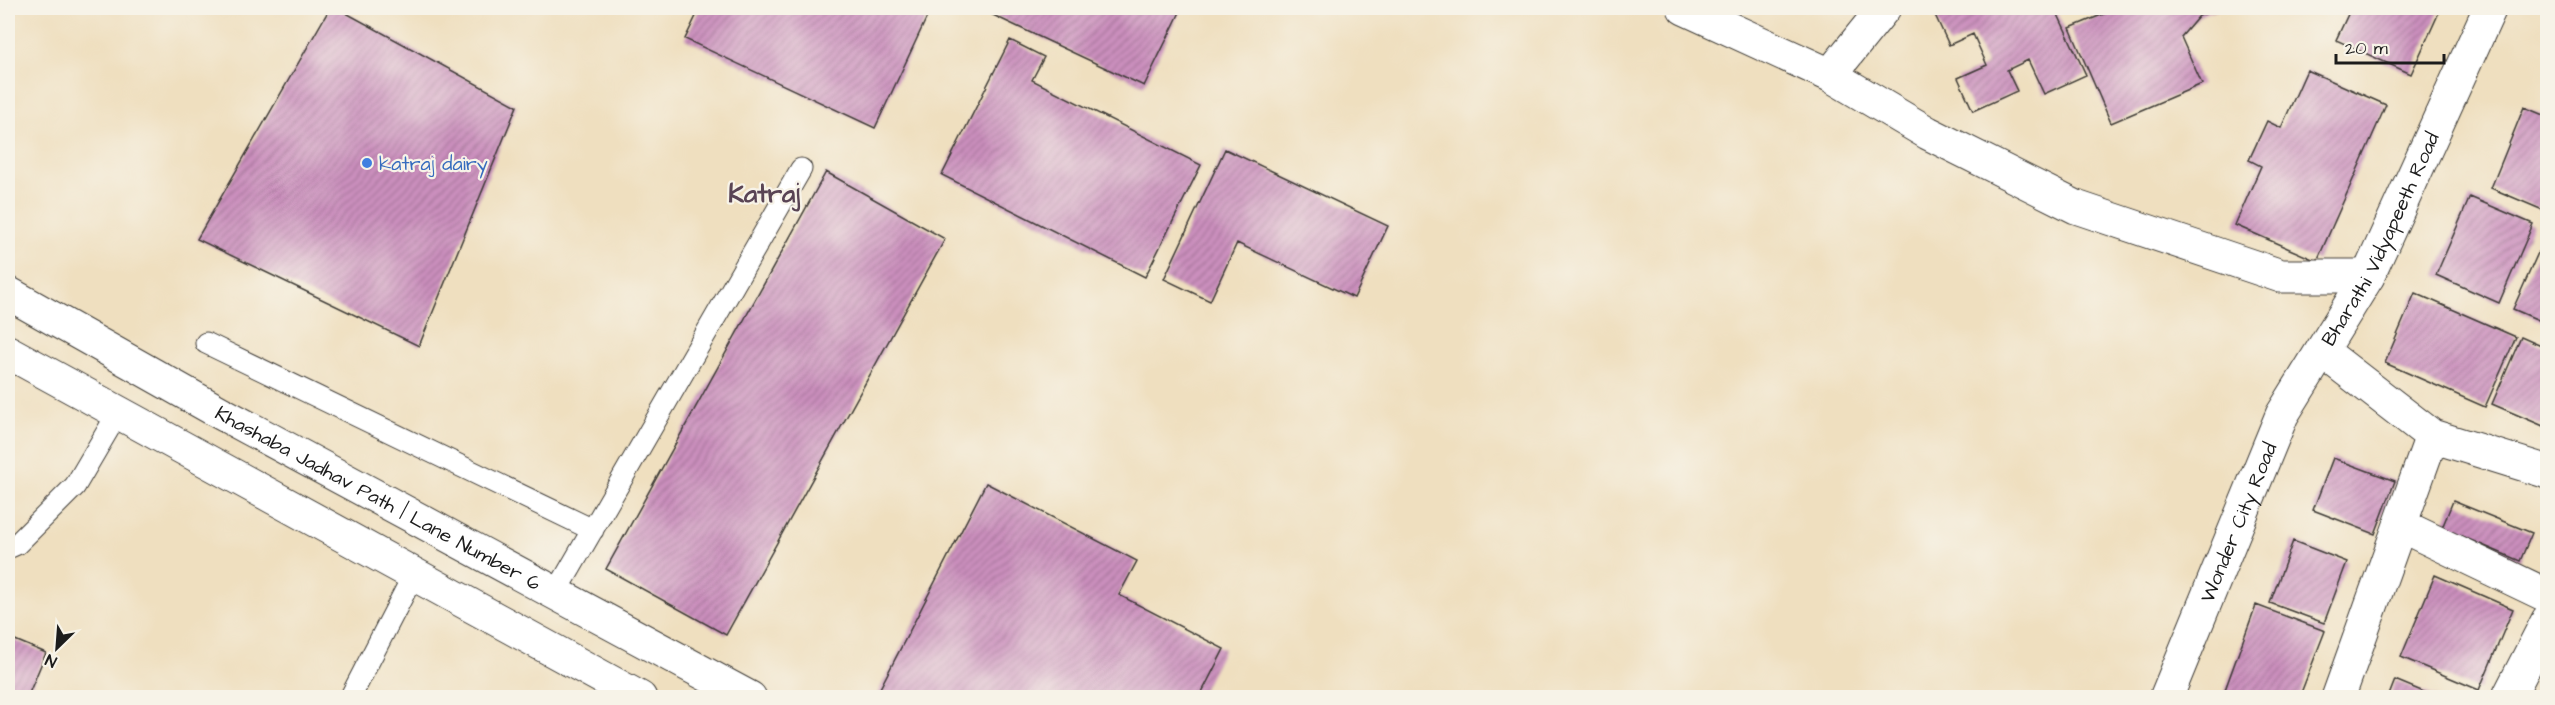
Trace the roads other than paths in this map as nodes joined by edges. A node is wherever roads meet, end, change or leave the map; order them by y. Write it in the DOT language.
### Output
graph roads {
  1 [pos="1684,8"];
  2 [pos="1884,8"];
  3 [pos="2490,8"];
  4 [pos="1830,75"];
  5 [pos="801,169"];
  6 [pos="2368,276"];
  7 [pos="8,293"];
  8 [pos="206,343"];
  9 [pos="2322,351"];
  10 [pos="8,352"];
  11 [pos="118,412"];
  12 [pos="2432,436"];
  13 [pos="2547,472"];
  14 [pos="2400,525"];
  15 [pos="593,530"];
  16 [pos="8,548"];
  17 [pos="414,574"];
  18 [pos="556,593"];
  19 [pos="2547,597"];
  20 [pos="2547,620"];
  21 [pos="2519,694"];
  22 [pos="350,698"];
  23 [pos="640,698"];
  24 [pos="750,698"];
  25 [pos="2166,698"];
  26 [pos="2338,698"];
  1 -- 4 [label="street"];
  2 -- 4 [label="street"];
  3 -- 6 [label="street, Bharathi Vidyapeeth Road"];
  4 -- 6 [label="street"];
  5 -- 15 [label="lane"];
  6 -- 9 [label="street, Bharathi Vidyapeeth Road"];
  7 -- 18 [label="street, Khashaba Jadhav Path | Lane Number 6"];
  8 -- 15 [label="lane"];
  9 -- 12 [label="street, Bharathi Vidyapeeth Road"];
  9 -- 25 [label="street, Wonder City Road"];
  10 -- 11 [label="street"];
  11 -- 16 [label="lane"];
  11 -- 17 [label="street"];
  12 -- 13 [label="street"];
  12 -- 14 [label="street"];
  14 -- 19 [label="street"];
  14 -- 26 [label="street"];
  15 -- 18 [label="lane"];
  17 -- 22 [label="lane"];
  17 -- 23 [label="street"];
  18 -- 24 [label="street, Khashaba Jadhav Path | Lane Number 6"];
  20 -- 21 [label="street"];
}
